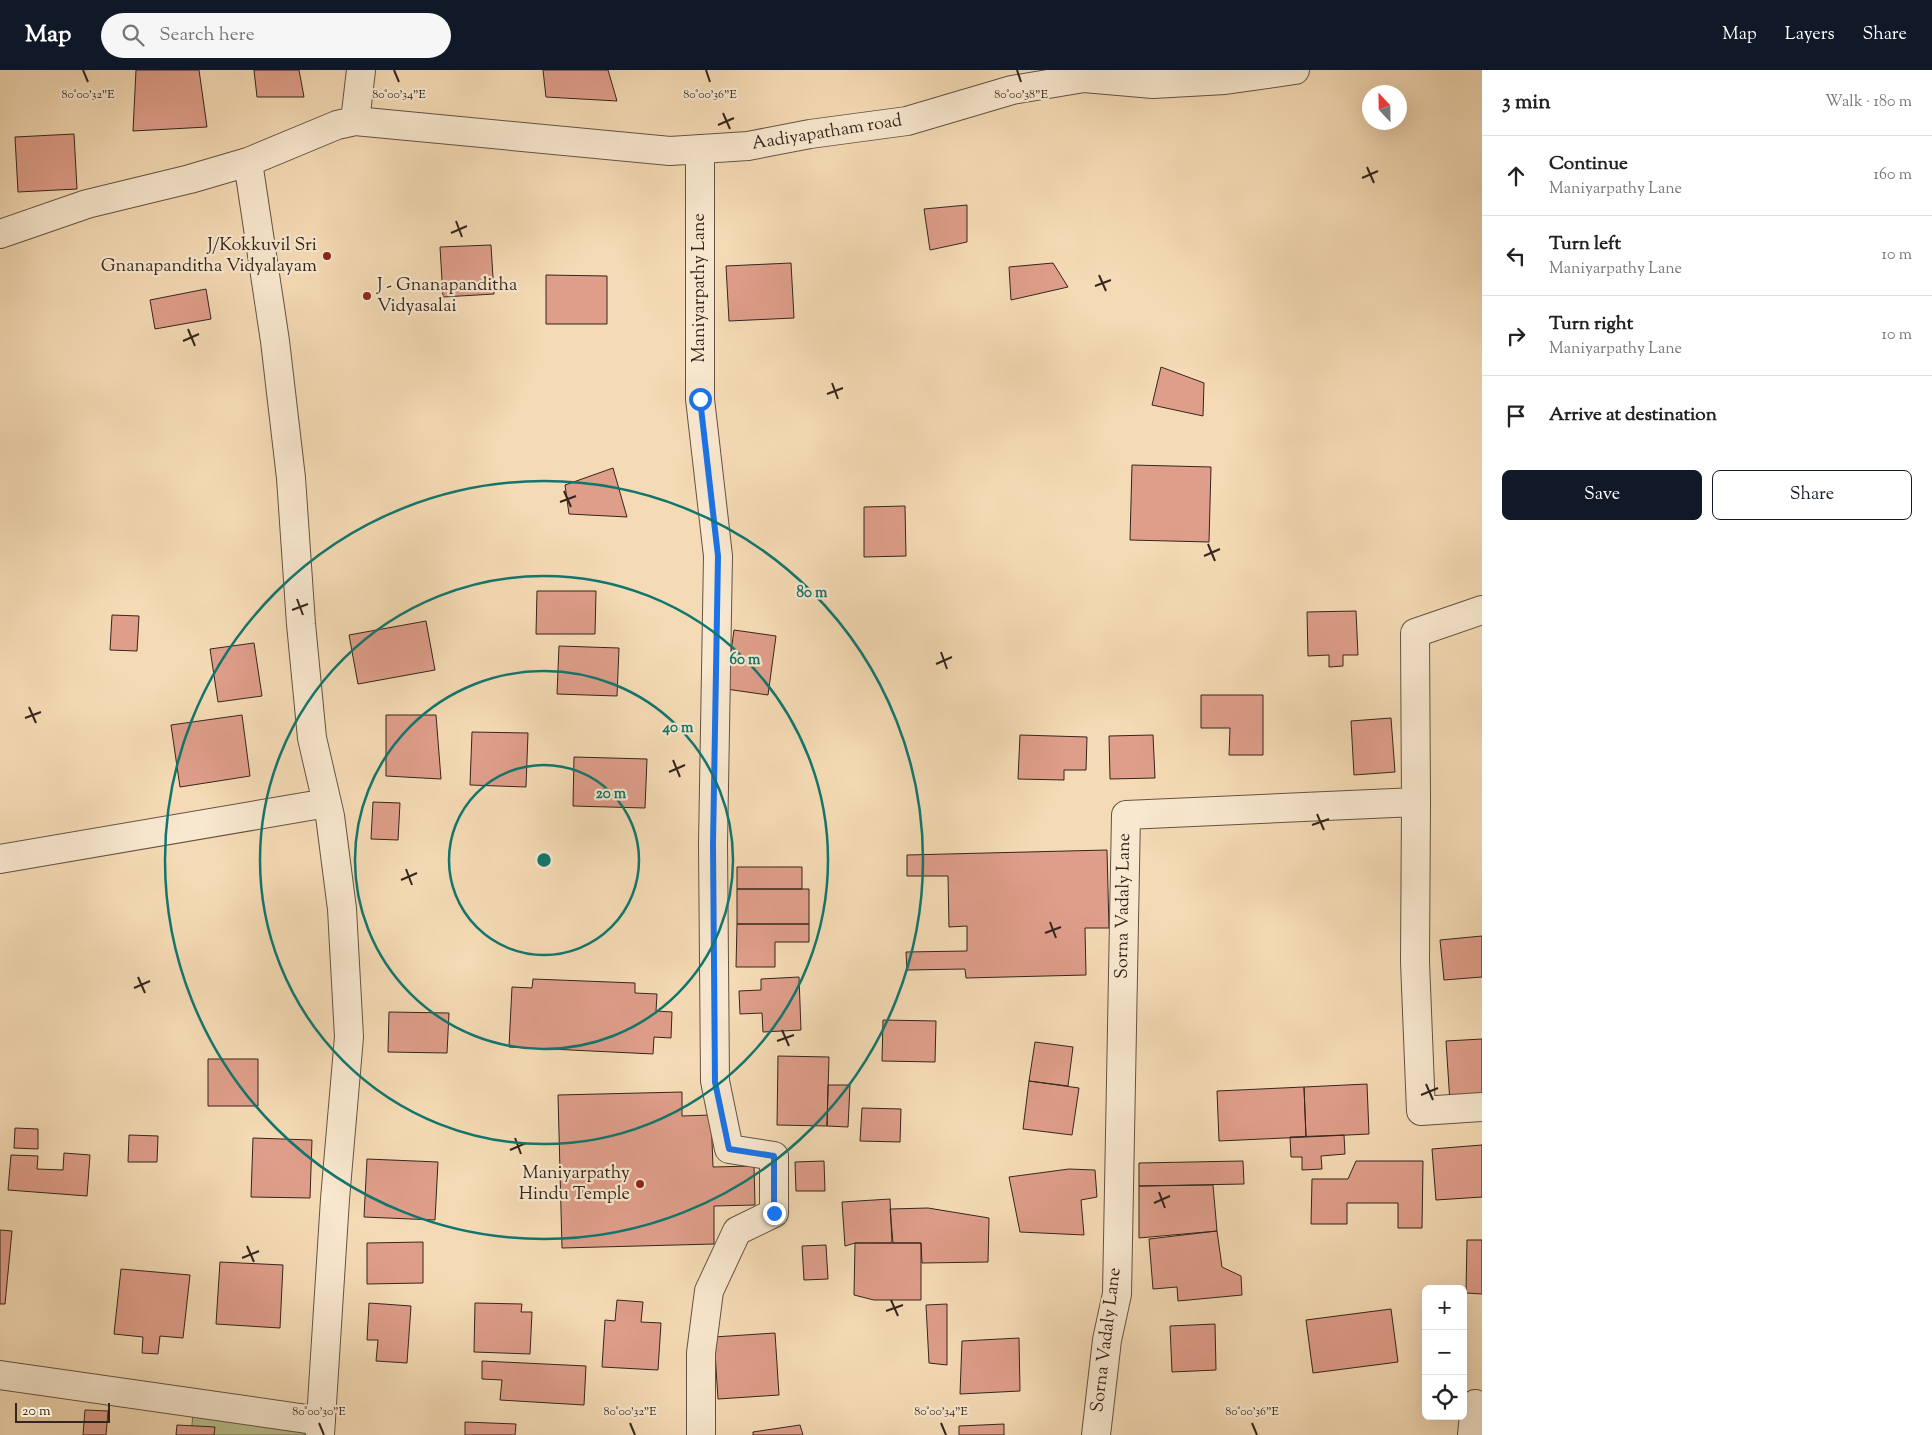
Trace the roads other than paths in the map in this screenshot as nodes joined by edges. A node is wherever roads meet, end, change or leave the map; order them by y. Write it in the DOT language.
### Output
graph roads {
  1 [pos="361,70"];
  2 [pos="1295,70"];
  3 [pos="355,120"];
  4 [pos="700,149"];
  5 [pos="248,162"];
  6 [pos="0,234"];
  7 [pos="1482,610"];
  8 [pos="327,802"];
  9 [pos="1416,802"];
  10 [pos="0,859"];
  11 [pos="1482,1107"];
  12 [pos="0,1375"];
  13 [pos="1475,1404"];
  14 [pos="320,1428"];
  15 [pos="701,1435"];
  16 [pos="1096,1435"];
  17 [pos="1472,1435"];
  1 -- 3 [label="street"];
  2 -- 4 [label="street, Aadiyapatham road"];
  3 -- 4 [label="street, Aadiyapatham road"];
  3 -- 5 [label="street"];
  4 -- 15 [label="street, Maniyarpathy Lane"];
  5 -- 6 [label="street"];
  5 -- 8 [label="street"];
  7 -- 9 [label="street"];
  8 -- 10 [label="street"];
  8 -- 14 [label="street"];
  9 -- 11 [label="street"];
  9 -- 16 [label="street, Sorna Vadaly Lane"];
  12 -- 14 [label="street"];
  13 -- 17 [label="street"];
}
